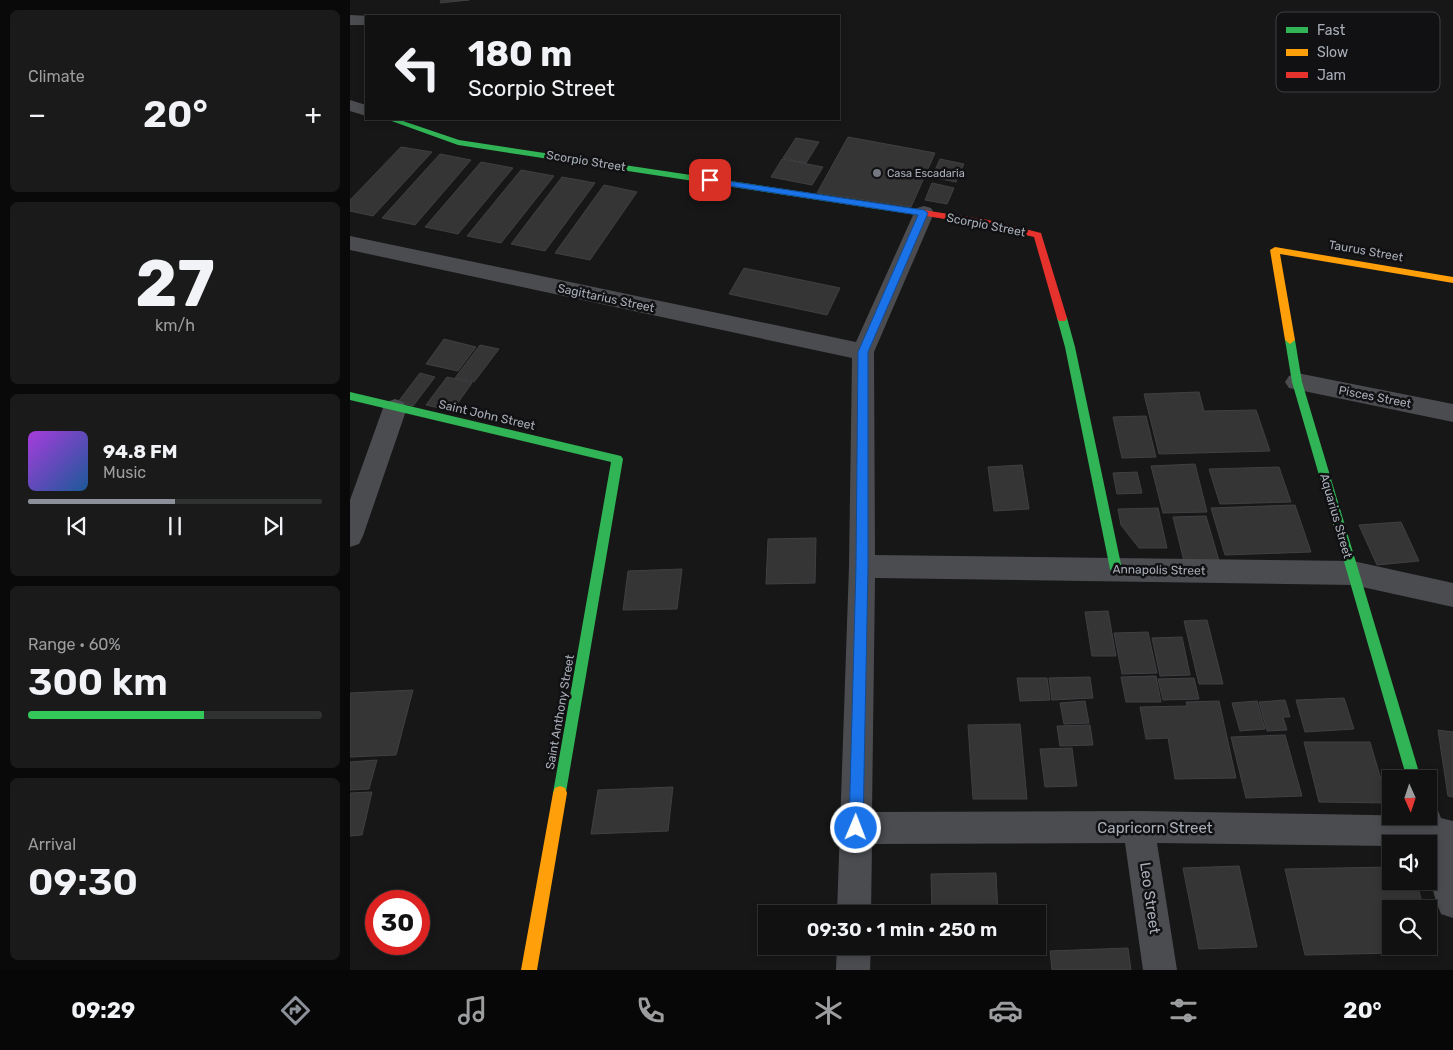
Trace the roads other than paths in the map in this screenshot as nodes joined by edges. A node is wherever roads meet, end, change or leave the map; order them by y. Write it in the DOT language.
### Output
graph roads {
  1 [pos="350,20"];
  2 [pos="365,20"];
  3 [pos="350,105"];
  4 [pos="365,111"];
  5 [pos="393,120"];
  6 [pos="924,213"];
  7 [pos="350,244"];
  8 [pos="1275,250"];
  9 [pos="1453,280"];
  10 [pos="863,352"];
  11 [pos="1297,382"];
  12 [pos="350,396"];
  13 [pos="395,408"];
  14 [pos="1453,413"];
  15 [pos="618,459"];
  16 [pos="350,536"];
  17 [pos="862,566"];
  18 [pos="1116,569"];
  19 [pos="1352,573"];
  20 [pos="1453,595"];
  21 [pos="1411,770"];
  22 [pos="1140,827"];
  23 [pos="856,828"];
  24 [pos="1436,828"];
  25 [pos="1453,902"];
  26 [pos="854,905"];
  27 [pos="854,955"];
  28 [pos="529,970"];
  29 [pos="853,970"];
  30 [pos="1160,970"];
  1 -- 2 [label="street"];
  3 -- 4 [label="street"];
  5 -- 6 [label="street, Scorpio Street"];
  6 -- 10 [label="street"];
  6 -- 18 [label="street, Scorpio Street"];
  7 -- 10 [label="street, Sagittarius Street"];
  8 -- 9 [label="street, Taurus Street"];
  8 -- 11 [label="street, Aquarius Street"];
  10 -- 17 [label="street"];
  11 -- 14 [label="street, Pisces Street"];
  11 -- 19 [label="street, Aquarius Street"];
  12 -- 13 [label="street, Saint John Street"];
  13 -- 15 [label="street, Saint John Street"];
  13 -- 16 [label="street"];
  15 -- 28 [label="street, Saint Anthony Street"];
  17 -- 18 [label="street, Annapolis Street"];
  17 -- 23 [label="street"];
  18 -- 19 [label="street, Annapolis Street"];
  19 -- 20 [label="street, Annapolis Street"];
  19 -- 21 [label="street, Aquarius Street"];
  22 -- 23 [label="street, Capricorn Street"];
  22 -- 24 [label="street, Capricorn Street"];
  22 -- 30 [label="street, Leo Street"];
  23 -- 26 [label="street"];
  24 -- 25 [label="street"];
  27 -- 29 [label="street"];
}
